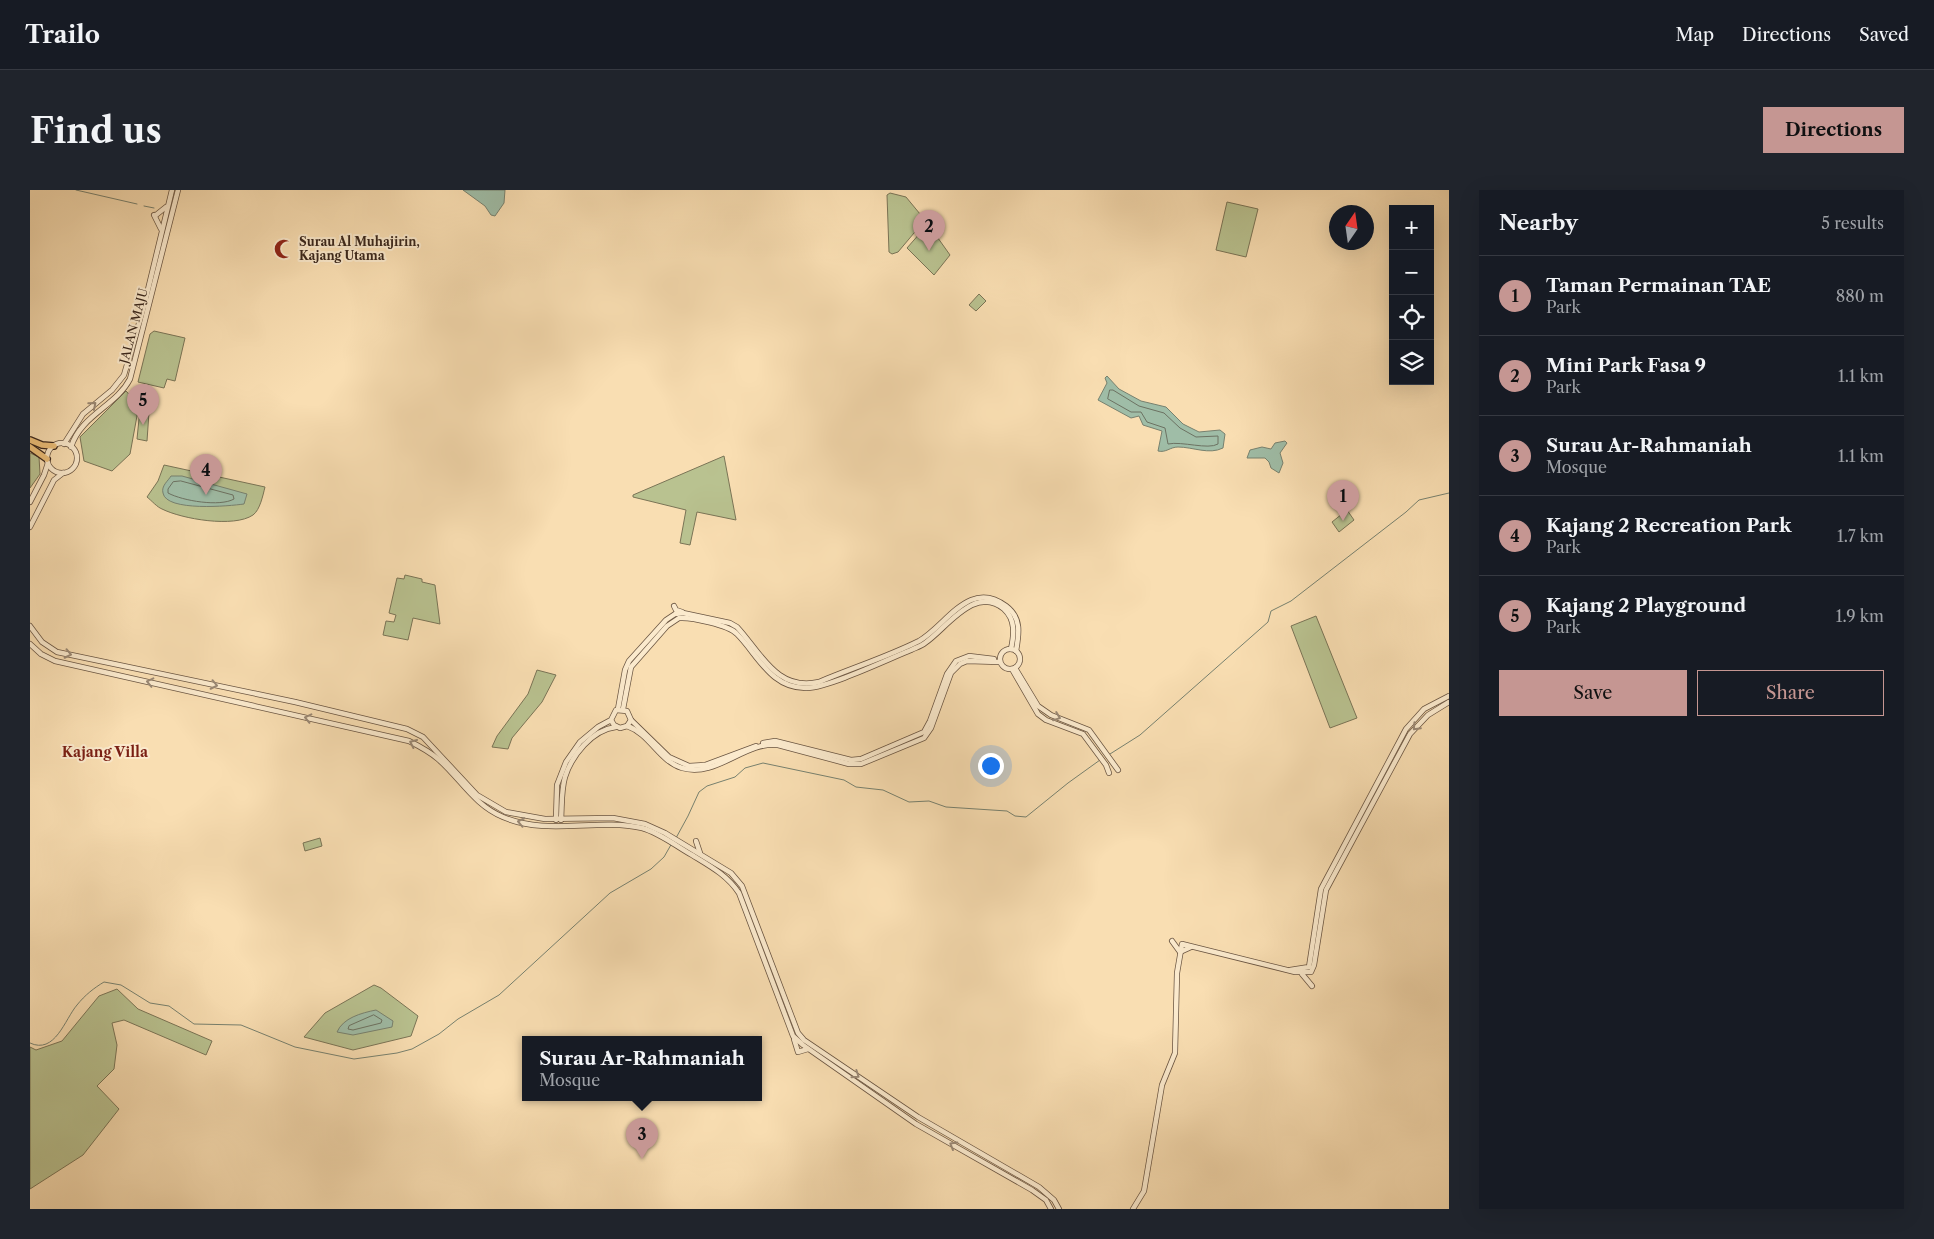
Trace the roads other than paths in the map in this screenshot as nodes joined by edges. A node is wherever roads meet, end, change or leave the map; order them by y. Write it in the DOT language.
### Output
graph roads {
  1 [pos="172,190"];
  2 [pos="178,190"];
  3 [pos="168,204"];
  4 [pos="174,206"];
  5 [pos="165,217"];
  6 [pos="168,229"];
  7 [pos="162,230"];
  8 [pos="30,440"];
  9 [pos="64,444"];
  10 [pos="54,446"];
  11 [pos="71,446"];
  12 [pos="30,447"];
  13 [pos="48,461"];
  14 [pos="63,473"];
  15 [pos="30,502"];
  16 [pos="30,527"];
  17 [pos="674,606"];
  18 [pos="683,613"];
  19 [pos="30,626"];
  20 [pos="30,644"];
  21 [pos="1013,650"];
  22 [pos="999,660"];
  23 [pos="1014,669"];
  24 [pos="1449,696"];
  25 [pos="1449,702"];
  26 [pos="621,709"];
  27 [pos="611,720"];
  28 [pos="631,720"];
  29 [pos="627,726"];
  30 [pos="616,727"];
  31 [pos="1108,764"];
  32 [pos="1118,770"];
  33 [pos="1108,773"];
  34 [pos="559,809"];
  35 [pos="545,819"];
  36 [pos="559,819"];
  37 [pos="572,819"];
  38 [pos="559,826"];
  39 [pos="664,835"];
  40 [pos="682,846"];
  41 [pos="701,855"];
  42 [pos="1172,941"];
  43 [pos="1192,946"];
  44 [pos="1180,952"];
  45 [pos="1290,970"];
  46 [pos="1300,973"];
  47 [pos="1312,986"];
  48 [pos="793,1036"];
  49 [pos="808,1049"];
  50 [pos="918,1117"];
  51 [pos="916,1124"];
  52 [pos="974,1150"];
  53 [pos="978,1159"];
  54 [pos="998,1164"];
  55 [pos="1051,1209"];
  56 [pos="1059,1209"];
  57 [pos="1133,1209"];
  1 -- 3 [label="street, JALAN MAJU"];
  2 -- 4 [label="street, JALAN MAJU"];
  3 -- 5 [label="street, JALAN MAJU"];
  3 -- 7 [label="street"];
  4 -- 5 [label="street"];
  4 -- 6 [label="street, JALAN MAJU"];
  5 -- 6 [label="street"];
  5 -- 7 [label="street, JALAN MAJU"];
  6 -- 11 [label="street, JALAN MAJU"];
  9 -- 7 [label="street, JALAN MAJU, one-way"];
  8 -- 10 [label="main road"];
  9 -- 10 [label="street"];
  9 -- 11 [label="street"];
  10 -- 13 [label="street"];
  11 -- 14 [label="street"];
  12 -- 13 [label="main road"];
  13 -- 14 [label="street"];
  13 -- 15 [label="street"];
  14 -- 16 [label="street"];
  17 -- 18 [label="street"];
  18 -- 21 [label="street"];
  18 -- 26 [label="street"];
  19 -- 35 [label="street, one-way"];
  38 -- 20 [label="street, one-way"];
  21 -- 22 [label="street"];
  21 -- 23 [label="street"];
  21 -- 26 [label="street"];
  22 -- 23 [label="street"];
  22 -- 28 [label="street"];
  22 -- 29 [label="street"];
  23 -- 31 [label="street, one-way"];
  23 -- 31 [label="street"];
  24 -- 45 [label="street"];
  25 -- 46 [label="street, one-way"];
  26 -- 27 [label="street"];
  26 -- 28 [label="street"];
  27 -- 30 [label="street"];
  27 -- 34 [label="street"];
  28 -- 29 [label="street"];
  29 -- 30 [label="street"];
  30 -- 34 [label="street"];
  31 -- 32 [label="street"];
  31 -- 33 [label="street"];
  34 -- 35 [label="street"];
  34 -- 36 [label="street"];
  34 -- 37 [label="street"];
  35 -- 36 [label="street"];
  36 -- 37 [label="street"];
  36 -- 38 [label="street"];
  37 -- 39 [label="street"];
  38 -- 39 [label="street"];
  39 -- 40 [label="street"];
  40 -- 41 [label="street"];
  40 -- 41 [label="street"];
  40 -- 48 [label="street"];
  41 -- 50 [label="street, one-way"];
  42 -- 44 [label="street"];
  43 -- 44 [label="street"];
  43 -- 44 [label="street"];
  43 -- 45 [label="street"];
  44 -- 57 [label="street"];
  45 -- 46 [label="street"];
  46 -- 47 [label="street"];
  48 -- 49 [label="street"];
  48 -- 49 [label="street"];
  49 -- 51 [label="street"];
  50 -- 51 [label="street"];
  50 -- 52 [label="street"];
  53 -- 51 [label="street, one-way"];
  52 -- 53 [label="street"];
  52 -- 54 [label="street"];
  53 -- 54 [label="street"];
  53 -- 55 [label="street"];
  54 -- 56 [label="street"];
}
